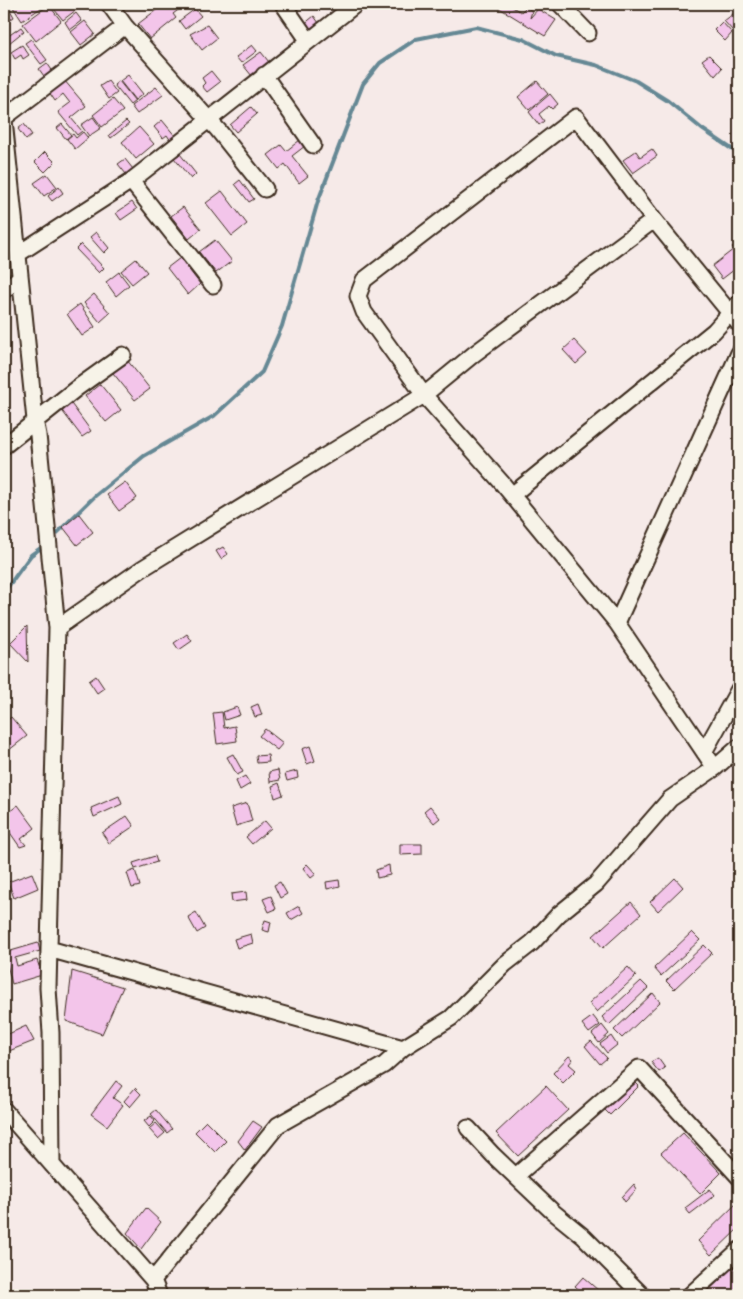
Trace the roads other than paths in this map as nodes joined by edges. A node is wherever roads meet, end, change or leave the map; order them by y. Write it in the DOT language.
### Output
graph roads {
  1 [pos="109,4"];
  2 [pos="283,4"];
  3 [pos="356,4"];
  4 [pos="560,4"];
  5 [pos="125,26"];
  6 [pos="588,33"];
  7 [pos="308,40"];
  8 [pos="264,75"];
  9 [pos="4,119"];
  10 [pos="210,120"];
  11 [pos="313,145"];
  12 [pos="131,181"];
  13 [pos="265,188"];
  14 [pos="654,220"];
  15 [pos="18,254"];
  16 [pos="18,279"];
  17 [pos="213,285"];
  18 [pos="4,290"];
  19 [pos="736,314"];
  20 [pos="739,353"];
  21 [pos="123,355"];
  22 [pos="424,395"];
  23 [pos="35,420"];
  24 [pos="4,446"];
  25 [pos="512,495"];
  26 [pos="617,623"];
  27 [pos="57,628"];
  28 [pos="739,689"];
  29 [pos="739,747"];
  30 [pos="704,752"];
  31 [pos="715,768"];
  32 [pos="49,949"];
  33 [pos="403,1048"];
  34 [pos="4,1110"];
  35 [pos="468,1128"];
  36 [pos="52,1165"];
  37 [pos="516,1176"];
  38 [pos="739,1177"];
  39 [pos="739,1250"];
  40 [pos="153,1280"];
  41 [pos="159,1295"];
  42 [pos="642,1295"];
  43 [pos="690,1295"];
  1 -- 5 [label="street"];
  2 -- 7 [label="street"];
  3 -- 7 [label="street"];
  4 -- 6 [label="street"];
  5 -- 9 [label="street"];
  5 -- 10 [label="street"];
  7 -- 8 [label="street"];
  8 -- 10 [label="street"];
  8 -- 11 [label="street"];
  9 -- 15 [label="street"];
  10 -- 12 [label="street"];
  10 -- 13 [label="street"];
  12 -- 15 [label="street"];
  12 -- 17 [label="street"];
  14 -- 19 [label="street"];
  14 -- 22 [label="street"];
  14 -- 22 [label="street"];
  15 -- 16 [label="street"];
  16 -- 18 [label="street"];
  16 -- 23 [label="street"];
  19 -- 25 [label="street"];
  20 -- 26 [label="street"];
  21 -- 23 [label="street"];
  22 -- 25 [label="street"];
  22 -- 27 [label="street"];
  23 -- 24 [label="street"];
  23 -- 27 [label="street"];
  25 -- 26 [label="street"];
  26 -- 30 [label="street"];
  27 -- 32 [label="street"];
  28 -- 30 [label="street"];
  29 -- 31 [label="street"];
  30 -- 31 [label="street"];
  31 -- 33 [label="street"];
  32 -- 33 [label="street"];
  32 -- 36 [label="street"];
  33 -- 40 [label="street"];
  34 -- 36 [label="street"];
  35 -- 37 [label="street"];
  36 -- 40 [label="street"];
  37 -- 38 [label="street"];
  37 -- 42 [label="street"];
  39 -- 43 [label="street"];
  40 -- 41 [label="street"];
}
